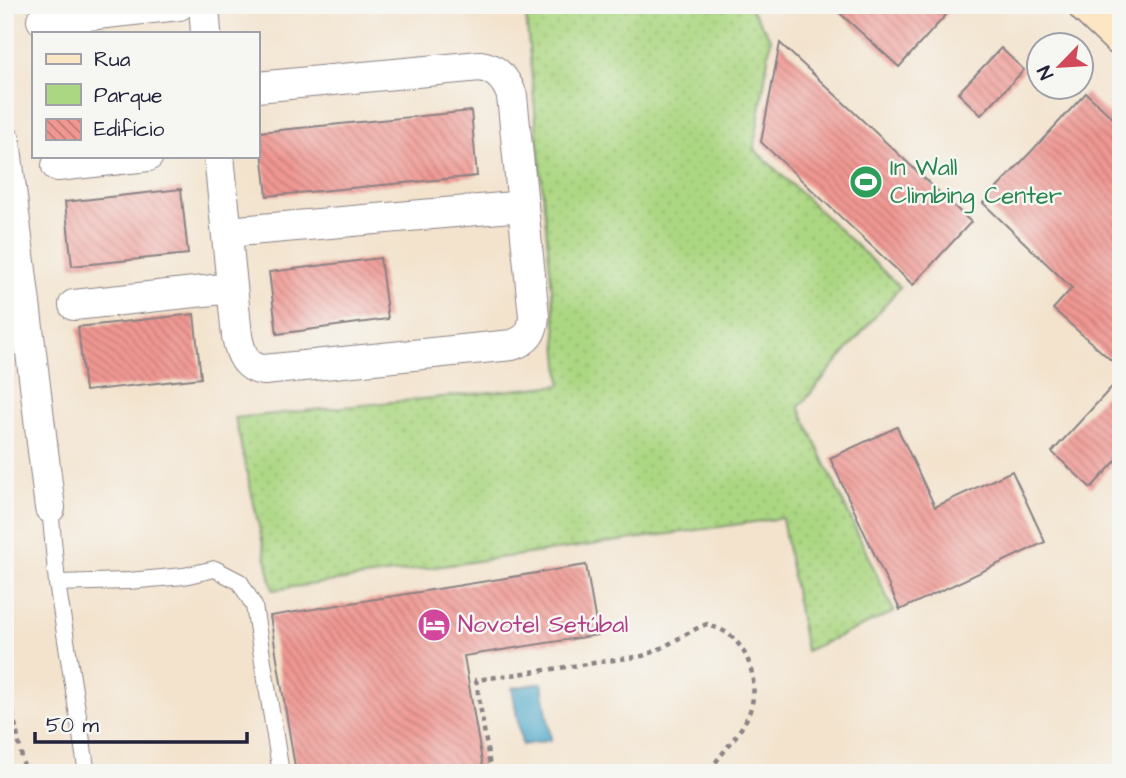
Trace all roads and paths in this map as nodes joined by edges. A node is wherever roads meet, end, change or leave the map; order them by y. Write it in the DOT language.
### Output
graph roads {
  1 [pos="178,5"];
  2 [pos="204,5"];
  3 [pos="1087,5"];
  4 [pos="42,20"];
  5 [pos="206,32"];
  6 [pos="1121,37"];
  7 [pos="259,87"];
  8 [pos="5,140"];
  9 [pos="130,158"];
  10 [pos="219,158"];
  11 [pos="57,166"];
  12 [pos="523,206"];
  13 [pos="227,232"];
  14 [pos="232,288"];
  15 [pos="74,305"];
  16 [pos="50,508"];
  17 [pos="57,583"];
  18 [pos="5,674"];
  19 [pos="25,773"];
  20 [pos="88,773"];
  21 [pos="281,773"];
  22 [pos="491,773"];
  23 [pos="708,773"];
  1 -- 4 [label="street"];
  2 -- 5 [label="street"];
  3 -- 6 [label="main road"];
  7 -- 12 [label="street"];
  8 -- 16 [label="street"];
  9 -- 11 [label="street"];
  10 -- 13 [label="street"];
  12 -- 13 [label="street"];
  12 -- 14 [label="street"];
  13 -- 14 [label="street"];
  14 -- 15 [label="street"];
  16 -- 17 [label="lane"];
  17 -- 20 [label="lane"];
  17 -- 21 [label="lane"];
  18 -- 19 [label="path"];
  22 -- 23 [label="path"];
}
